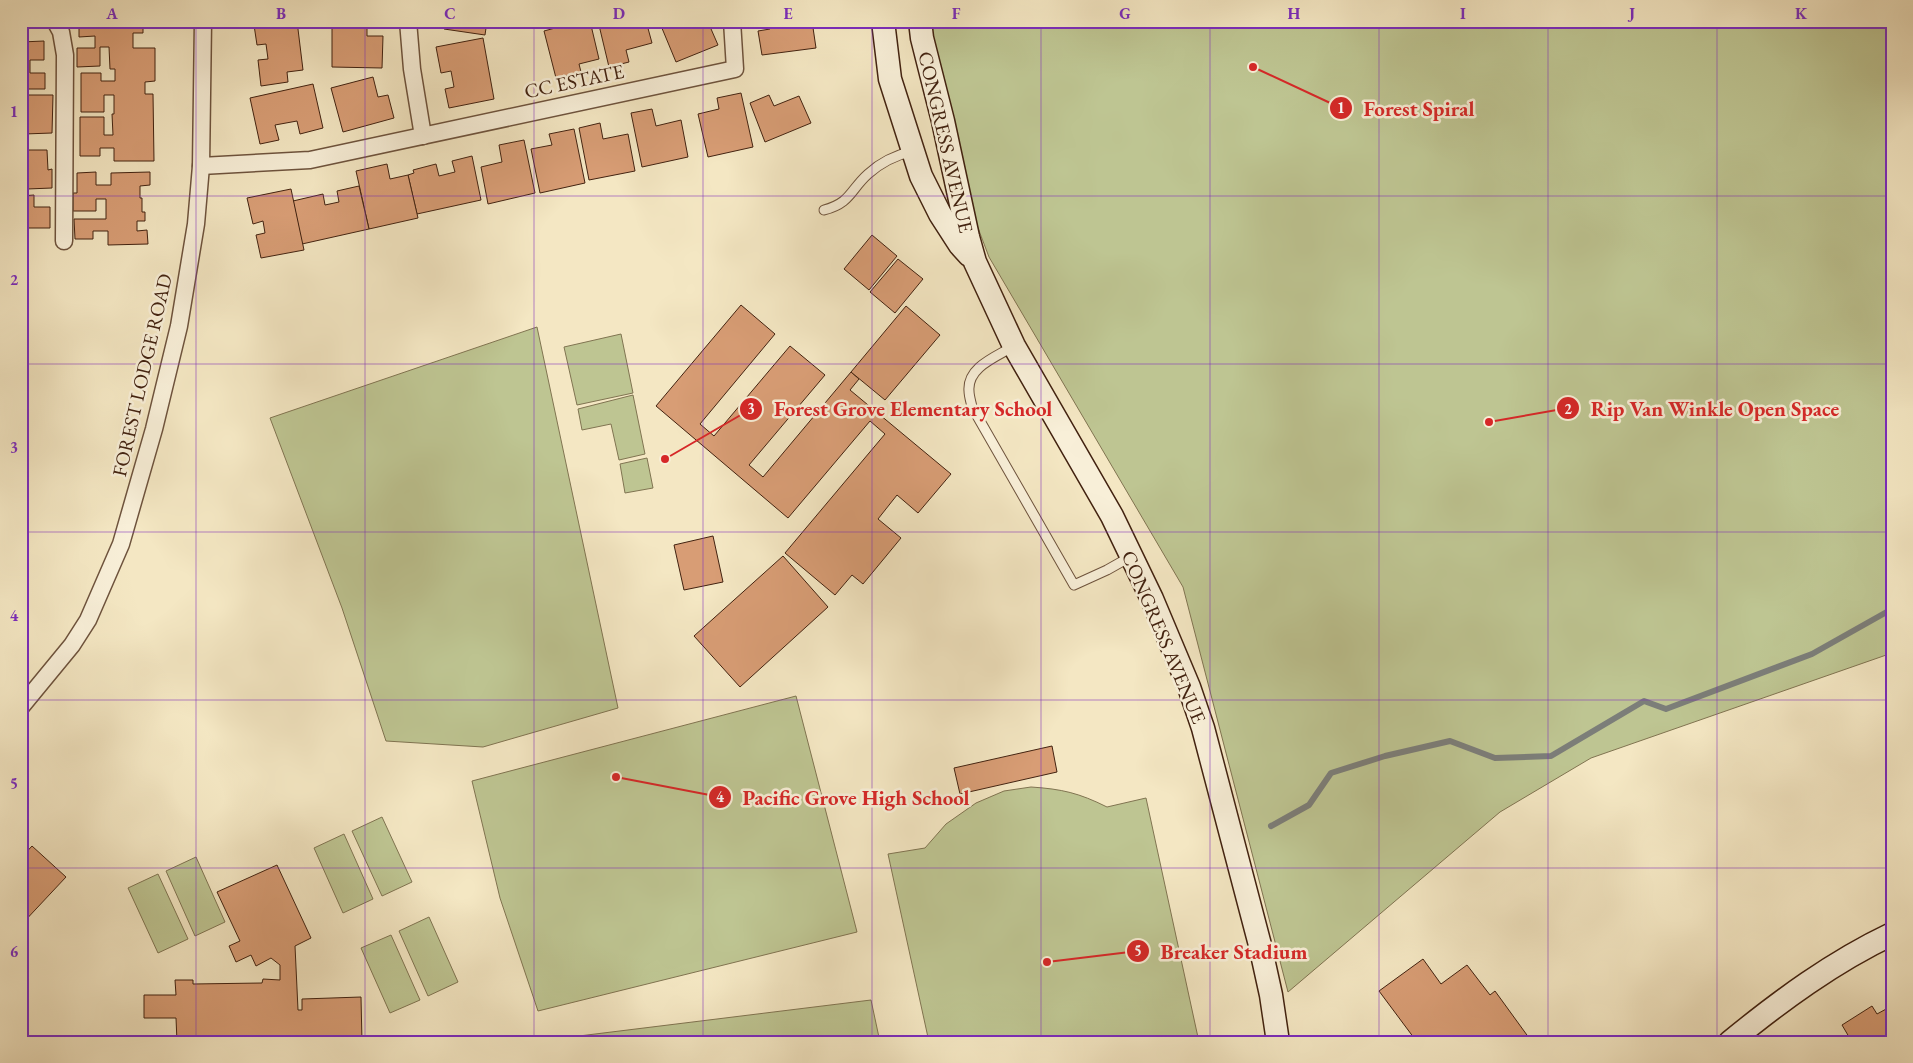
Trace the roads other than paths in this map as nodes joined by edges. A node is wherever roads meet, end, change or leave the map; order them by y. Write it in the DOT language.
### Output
graph roads {
  1 [pos="55,21"];
  2 [pos="203,21"];
  3 [pos="408,21"];
  4 [pos="732,21"];
  5 [pos="883,21"];
  6 [pos="920,21"];
  7 [pos="423,136"];
  8 [pos="913,150"];
  9 [pos="201,166"];
  10 [pos="824,210"];
  11 [pos="64,241"];
  12 [pos="975,262"];
  13 [pos="1014,346"];
  14 [pos="1131,556"];
  15 [pos="21,707"];
  16 [pos="1892,934"];
  17 [pos="1278,1042"];
  18 [pos="1730,1042"];
  1 -- 11 [label="street"];
  2 -- 9 [label="street, FOREST LODGE ROAD"];
  3 -- 7 [label="street"];
  4 -- 7 [label="street, CC ESTATE"];
  5 -- 8 [label="street, CONGRESS AVENUE"];
  6 -- 12 [label="street, CONGRESS AVENUE"];
  7 -- 9 [label="street, CC ESTATE"];
  8 -- 10 [label="lane"];
  8 -- 12 [label="street, CONGRESS AVENUE"];
  9 -- 15 [label="street, FOREST LODGE ROAD"];
  12 -- 13 [label="street, CONGRESS AVENUE"];
  13 -- 14 [label="street, CONGRESS AVENUE"];
  13 -- 14 [label="lane"];
  14 -- 17 [label="street, CONGRESS AVENUE"];
  16 -- 18 [label="street"];
}
